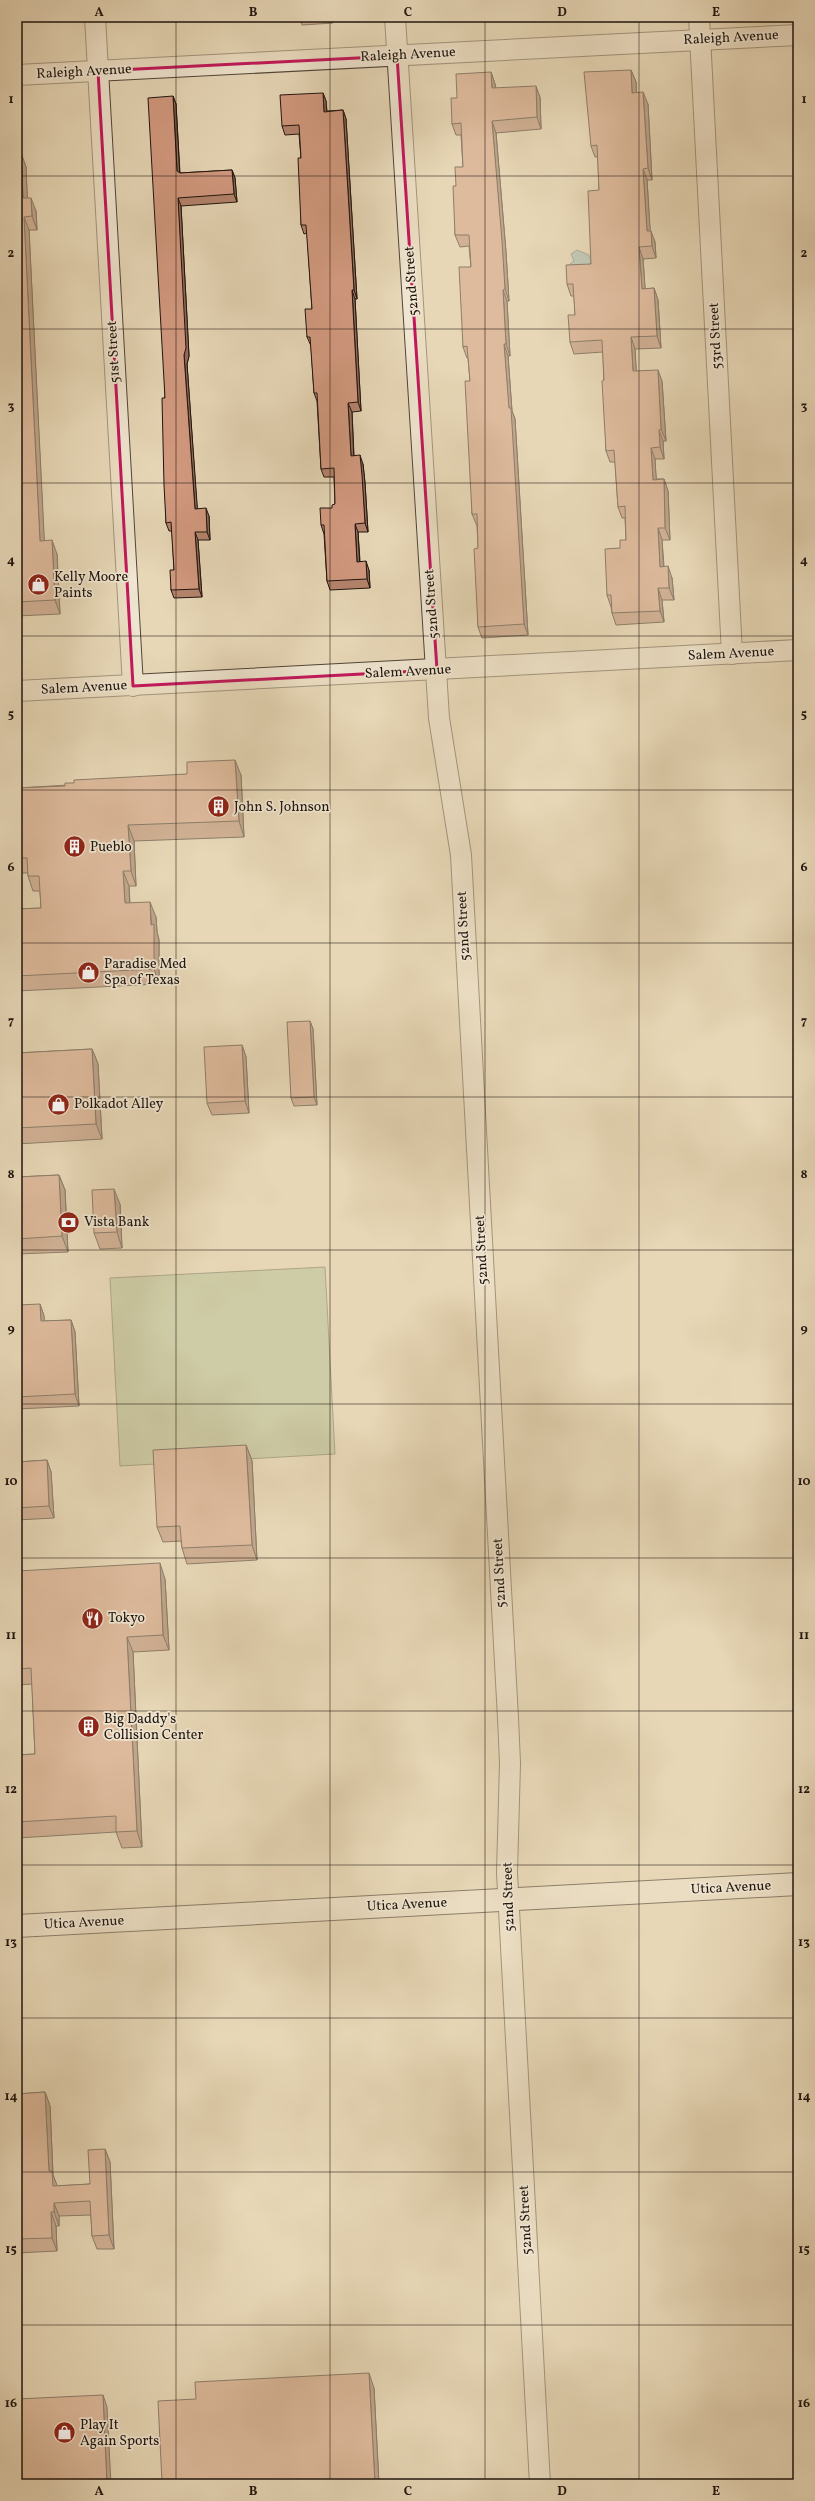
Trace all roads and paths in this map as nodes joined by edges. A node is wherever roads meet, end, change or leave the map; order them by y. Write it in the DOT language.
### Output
graph roads {
  1 [pos="95,17"];
  2 [pos="395,17"];
  3 [pos="699,17"];
  4 [pos="798,35"];
  5 [pos="700,40"];
  6 [pos="397,56"];
  7 [pos="98,71"];
  8 [pos="17,75"];
  9 [pos="798,650"];
  10 [pos="732,654"];
  11 [pos="437,670"];
  12 [pos="134,686"];
  13 [pos="17,691"];
  14 [pos="798,1884"];
  15 [pos="509,1900"];
  16 [pos="17,1926"];
  17 [pos="540,2484"];
  1 -- 7 [label="street, 51st Street"];
  2 -- 6 [label="street, 52nd Street"];
  3 -- 5 [label="street, 53rd Street"];
  4 -- 5 [label="street, Raleigh Avenue"];
  5 -- 6 [label="street, Raleigh Avenue"];
  5 -- 10 [label="street, 53rd Street"];
  6 -- 7 [label="street, Raleigh Avenue"];
  6 -- 11 [label="street, 52nd Street"];
  7 -- 8 [label="street, Raleigh Avenue"];
  7 -- 12 [label="street, 51st Street"];
  9 -- 10 [label="street, Salem Avenue"];
  10 -- 11 [label="street, Salem Avenue"];
  11 -- 12 [label="street, Salem Avenue"];
  11 -- 15 [label="street, 52nd Street"];
  12 -- 13 [label="street, Salem Avenue"];
  14 -- 15 [label="street, Utica Avenue"];
  15 -- 16 [label="street, Utica Avenue"];
  15 -- 17 [label="street, 52nd Street"];
}
